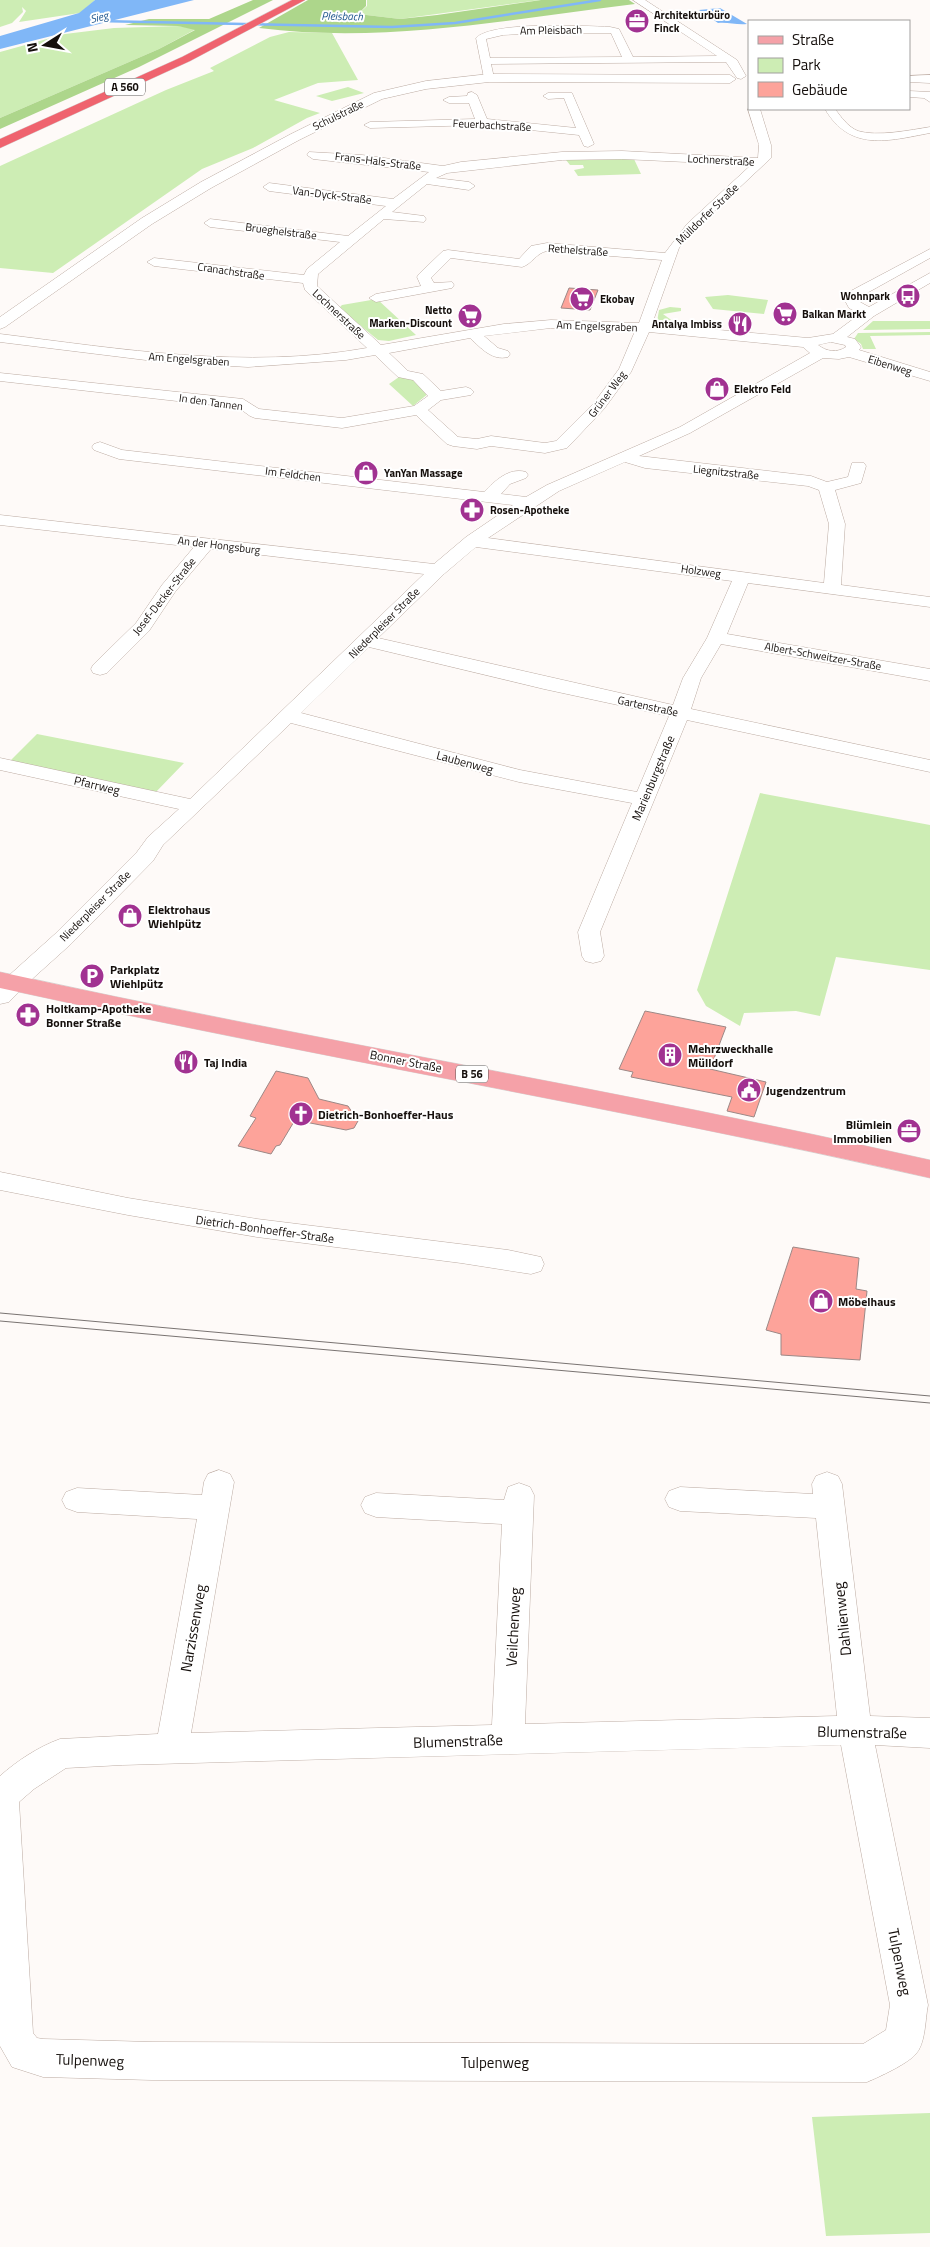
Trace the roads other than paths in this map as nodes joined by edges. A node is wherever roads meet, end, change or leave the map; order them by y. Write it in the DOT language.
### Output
graph roads {
  1 [pos="283,0"];
  2 [pos="300,0"];
  3 [pos="638,0"];
  4 [pos="247,24"];
  5 [pos="729,59"];
  6 [pos="629,60"];
  7 [pos="486,61"];
  8 [pos="489,78"];
  9 [pos="910,79"];
  10 [pos="930,79"];
  11 [pos="743,81"];
  12 [pos="910,94"];
  13 [pos="548,96"];
  14 [pos="930,98"];
  15 [pos="449,100"];
  16 [pos="754,110"];
  17 [pos="831,110"];
  18 [pos="482,122"];
  19 [pos="370,125"];
  20 [pos="930,130"];
  21 [pos="583,132"];
  22 [pos="0,134"];
  23 [pos="0,144"];
  24 [pos="313,155"];
  25 [pos="594,155"];
  26 [pos="562,156"];
  27 [pos="761,162"];
  28 [pos="443,170"];
  29 [pos="568,170"];
  30 [pos="424,180"];
  31 [pos="468,186"];
  32 [pos="269,187"];
  33 [pos="395,203"];
  34 [pos="381,214"];
  35 [pos="420,219"];
  36 [pos="210,223"];
  37 [pos="352,240"];
  38 [pos="930,253"];
  39 [pos="669,257"];
  40 [pos="154,262"];
  41 [pos="930,277"];
  42 [pos="309,280"];
  43 [pos="447,285"];
  44 [pos="430,288"];
  45 [pos="376,298"];
  46 [pos="870,313"];
  47 [pos="0,324"];
  48 [pos="644,327"];
  49 [pos="474,334"];
  50 [pos="0,338"];
  51 [pos="838,338"];
  52 [pos="816,348"];
  53 [pos="379,351"];
  54 [pos="849,352"];
  55 [pos="503,354"];
  56 [pos="0,377"];
  57 [pos="930,377"];
  58 [pos="466,392"];
  59 [pos="437,396"];
  60 [pos="419,410"];
  61 [pos="100,447"];
  62 [pos="626,457"];
  63 [pos="858,466"];
  64 [pos="520,475"];
  65 [pos="826,487"];
  66 [pos="487,498"];
  67 [pos="529,502"];
  68 [pos="0,520"];
  69 [pos="472,541"];
  70 [pos="206,544"];
  71 [pos="438,570"];
  72 [pos="742,577"];
  73 [pos="832,588"];
  74 [pos="930,602"];
  75 [pos="716,638"];
  76 [pos="367,641"];
  77 [pos="100,669"];
  78 [pos="930,675"];
  79 [pos="680,713"];
  80 [pos="288,716"];
  81 [pos="0,764"];
  82 [pos="930,766"];
  83 [pos="644,799"];
  84 [pos="194,806"];
  85 [pos="593,956"];
  86 [pos="4,987"];
  87 [pos="930,1168"];
  88 [pos="0,1182"];
  89 [pos="531,1264"];
  90 [pos="680,1499"];
  91 [pos="78,1500"];
  92 [pos="376,1505"];
  93 [pos="855,1730"];
  94 [pos="930,1733"];
  95 [pos="508,1740"];
  96 [pos="172,1749"];
  97 [pos="1,1797"];
  1 -- 4 [label="highway, A 560"];
  2 -- 4 [label="highway, A 560"];
  3 -- 5 [label="street"];
  4 -- 22 [label="highway, A 560"];
  4 -- 23 [label="highway, A 560"];
  5 -- 6 [label="street"];
  5 -- 11 [label="street"];
  6 -- 7 [label="street"];
  6 -- 7 [label="street, Am Pleisbach"];
  7 -- 8 [label="street, Am Pleisbach"];
  8 -- 11 [label="street, Schulstraße"];
  8 -- 47 [label="street, Schulstraße"];
  9 -- 10 [label="street"];
  12 -- 14 [label="street"];
  13 -- 21 [label="street"];
  15 -- 18 [label="street"];
  16 -- 27 [label="street"];
  17 -- 20 [label="street"];
  18 -- 19 [label="street, Feuerbachstraße"];
  18 -- 21 [label="street, Feuerbachstraße"];
  21 -- 25 [label="street"];
  24 -- 28 [label="street, Frans-Hals-Straße"];
  25 -- 26 [label="street, Lochnerstraße"];
  25 -- 27 [label="street, Lochnerstraße"];
  26 -- 28 [label="street, Lochnerstraße"];
  26 -- 29 [label="street"];
  27 -- 39 [label="street, Mülldorfer Straße"];
  28 -- 30 [label="street, Lochnerstraße"];
  30 -- 31 [label="street"];
  30 -- 33 [label="street, Lochnerstraße"];
  32 -- 33 [label="street, Van-Dyck-Straße"];
  33 -- 34 [label="street, Lochnerstraße"];
  34 -- 35 [label="street"];
  34 -- 37 [label="street, Lochnerstraße"];
  36 -- 37 [label="street, Brueghelstraße"];
  37 -- 42 [label="street, Lochnerstraße"];
  38 -- 46 [label="street"];
  39 -- 44 [label="street, Rethelstraße"];
  39 -- 48 [label="street, Mülldorfer Straße"];
  40 -- 42 [label="street, Cranachstraße"];
  41 -- 46 [label="street"];
  42 -- 53 [label="street, Lochnerstraße"];
  43 -- 44 [label="street"];
  44 -- 45 [label="street"];
  46 -- 51 [label="street"];
  48 -- 49 [label="street, Am Engelsgraben"];
  48 -- 52 [label="street, Am Engelsgraben"];
  48 -- 60 [label="street, Grüner Weg"];
  49 -- 53 [label="street, Am Engelsgraben"];
  49 -- 55 [label="street"];
  50 -- 53 [label="street, Am Engelsgraben"];
  51 -- 52 [label="street"];
  51 -- 54 [label="street"];
  52 -- 54 [label="street"];
  52 -- 62 [label="street, Niederpleiser Straße"];
  53 -- 59 [label="street"];
  54 -- 57 [label="street, Eibenweg"];
  56 -- 60 [label="street, In den Tannen"];
  58 -- 59 [label="street"];
  59 -- 60 [label="street"];
  61 -- 66 [label="street, Im Feldchen"];
  62 -- 65 [label="street, Liegnitzstraße"];
  62 -- 67 [label="street, Niederpleiser Straße"];
  63 -- 65 [label="street"];
  64 -- 66 [label="street"];
  65 -- 73 [label="street"];
  66 -- 67 [label="street, Im Feldchen"];
  67 -- 69 [label="street, Niederpleiser Straße"];
  68 -- 70 [label="street, An der Hongsburg"];
  69 -- 71 [label="street, Niederpleiser Straße"];
  69 -- 72 [label="street, Holzweg"];
  70 -- 71 [label="street, An der Hongsburg"];
  70 -- 77 [label="street, Josef-Decker-Straße"];
  71 -- 76 [label="street, Niederpleiser Straße"];
  72 -- 73 [label="street, Holzweg"];
  72 -- 75 [label="street, Marienburgstraße"];
  73 -- 74 [label="street, Holzweg"];
  75 -- 78 [label="street, Albert-Schweitzer-Straße"];
  75 -- 79 [label="street, Marienburgstraße"];
  76 -- 79 [label="street, Gartenstraße"];
  76 -- 80 [label="street, Niederpleiser Straße"];
  79 -- 82 [label="street, Gartenstraße"];
  79 -- 83 [label="street, Marienburgstraße"];
  80 -- 83 [label="street, Laubenweg"];
  80 -- 84 [label="street, Niederpleiser Straße"];
  81 -- 84 [label="street, Pfarrweg"];
  83 -- 85 [label="street, Marienburgstraße"];
  84 -- 86 [label="street, Niederpleiser Straße"];
  86 -- 87 [label="main road, Bonner Straße / B 56"];
  88 -- 89 [label="street, Dietrich-Bonhoeffer-Straße"];
  90 -- 93 [label="street, Dahlienweg"];
  91 -- 96 [label="street, Narzissenweg"];
  92 -- 95 [label="street, Veilchenweg"];
  93 -- 94 [label="street, Blumenstraße"];
  93 -- 95 [label="street, Blumenstraße"];
  93 -- 97 [label="street, Tulpenweg"];
  95 -- 96 [label="street, Blumenstraße"];
  96 -- 97 [label="street, Blumenstraße"];
}
